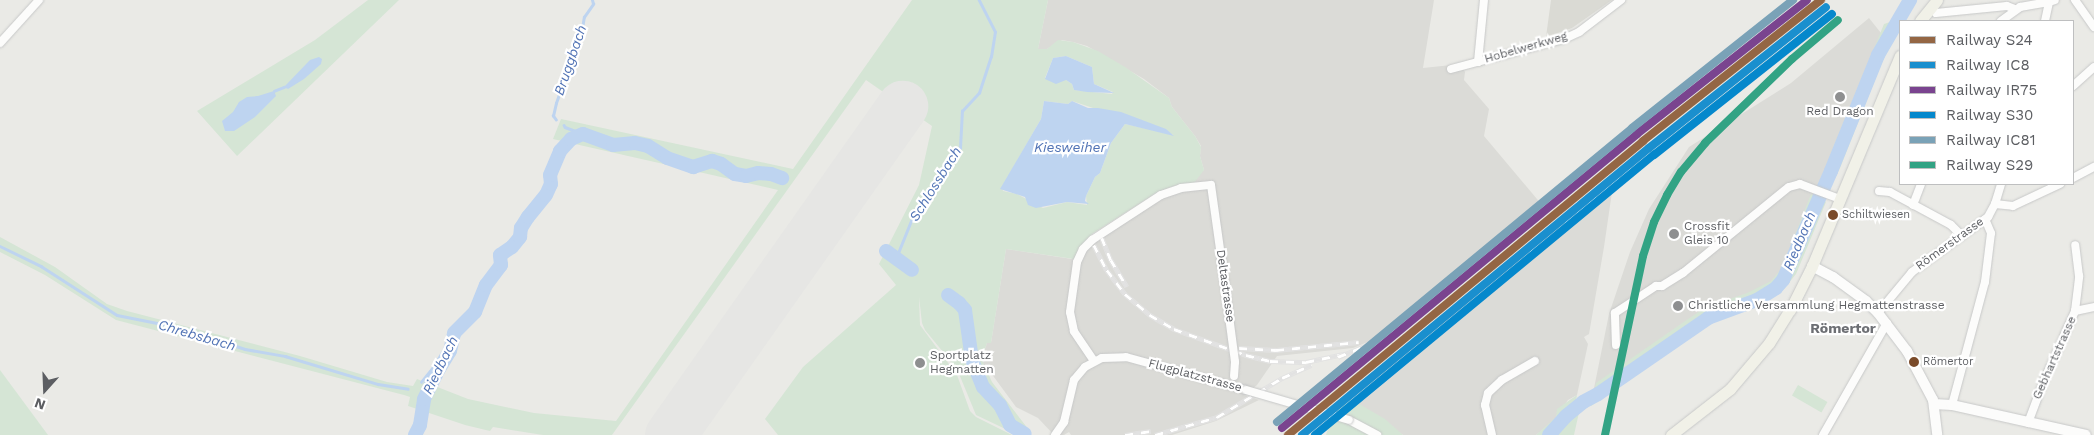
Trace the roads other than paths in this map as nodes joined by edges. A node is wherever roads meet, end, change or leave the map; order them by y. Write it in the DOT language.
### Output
graph roads {
  1 [pos="39,0"];
  2 [pos="1484,0"];
  3 [pos="1621,0"];
  4 [pos="1937,0"];
  5 [pos="2075,0"];
  6 [pos="2052,1"];
  7 [pos="2016,9"];
  8 [pos="1936,13"];
  9 [pos="1921,20"];
  10 [pos="2002,20"];
  11 [pos="2045,20"];
  12 [pos="2094,27"];
  13 [pos="0,42"];
  14 [pos="1899,58"];
  15 [pos="1478,62"];
  16 [pos="2094,67"];
  17 [pos="1450,69"];
  18 [pos="2074,85"];
  19 [pos="2094,167"];
  20 [pos="2074,177"];
  21 [pos="1921,185"];
  22 [pos="2001,185"];
  23 [pos="2058,185"];
  24 [pos="1879,192"];
  25 [pos="1840,199"];
  26 [pos="1995,204"];
  27 [pos="1912,205"];
  28 [pos="1985,219"];
  29 [pos="1961,235"];
  30 [pos="2075,245"];
  31 [pos="1812,266"];
  32 [pos="2094,307"];
  33 [pos="2075,311"];
  34 [pos="1878,313"];
  35 [pos="1887,323"];
  36 [pos="1616,345"];
  37 [pos="1094,361"];
  38 [pos="1535,361"];
  39 [pos="1232,386"];
  40 [pos="1934,404"];
  41 [pos="1952,405"];
  42 [pos="2028,422"];
  43 [pos="1055,435"];
  44 [pos="1377,435"];
  45 [pos="1492,435"];
  46 [pos="1670,435"];
  47 [pos="1823,435"];
  48 [pos="1937,435"];
  49 [pos="2086,435"];
  1 -- 13 [label="street"];
  2 -- 15 [label="street"];
  3 -- 15 [label="street, Hobelwerkweg"];
  4 -- 9 [label="main road"];
  5 -- 12 [label="street"];
  6 -- 7 [label="street"];
  6 -- 11 [label="street"];
  7 -- 8 [label="street"];
  7 -- 10 [label="street"];
  14 -- 25 [label="main road"];
  15 -- 17 [label="street, Hobelwerkweg"];
  16 -- 18 [label="street"];
  19 -- 20 [label="street"];
  21 -- 27 [label="street"];
  22 -- 26 [label="street, Römerstrasse"];
  23 -- 26 [label="street"];
  24 -- 27 [label="street"];
  25 -- 31 [label="main road"];
  25 -- 36 [label="street"];
  26 -- 28 [label="street, Römerstrasse"];
  27 -- 29 [label="street"];
  28 -- 29 [label="street, Römerstrasse"];
  28 -- 41 [label="street"];
  29 -- 34 [label="street, Römerstrasse"];
  30 -- 33 [label="street"];
  31 -- 34 [label="main road"];
  31 -- 46 [label="main road"];
  32 -- 33 [label="street, Gebhartstrasse"];
  33 -- 42 [label="street, Gebhartstrasse"];
  34 -- 35 [label="main road"];
  35 -- 40 [label="main road"];
  35 -- 47 [label="street"];
  37 -- 39 [label="street, Flugplatzstrasse"];
  37 -- 39 [label="street, Deltastrasse, bridge"];
  37 -- 43 [label="street"];
  38 -- 45 [label="street"];
  39 -- 44 [label="street, Flugplatzstrasse, bridge"];
  40 -- 41 [label="main road"];
  40 -- 48 [label="main road"];
  41 -- 42 [label="main road"];
  42 -- 49 [label="main road"];
}
